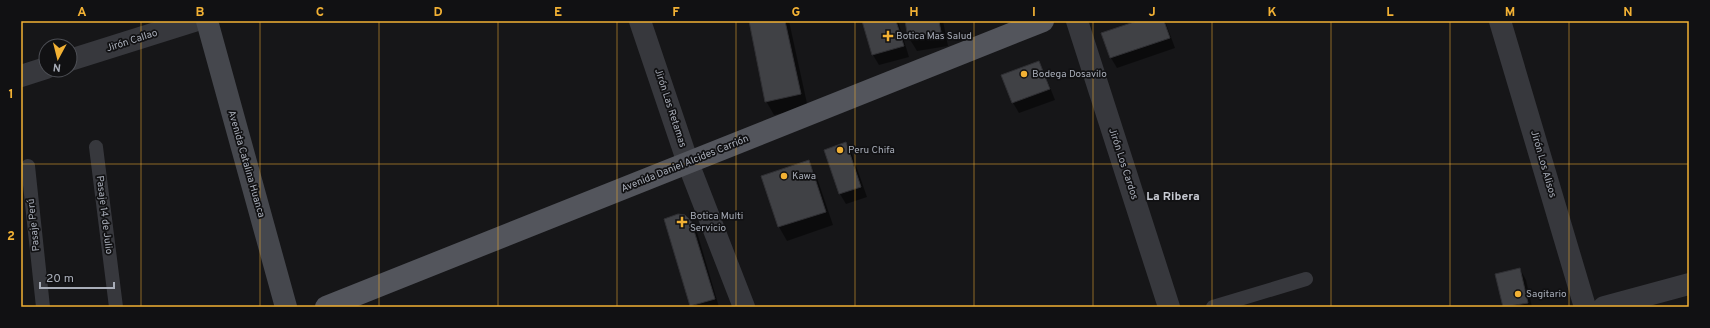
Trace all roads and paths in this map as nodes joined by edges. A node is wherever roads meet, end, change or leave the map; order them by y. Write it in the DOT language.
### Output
graph roads {
  1 [pos="194,21"];
  2 [pos="207,21"];
  3 [pos="640,21"];
  4 [pos="1043,21"];
  5 [pos="1077,21"];
  6 [pos="1500,21"];
  7 [pos="78,57"];
  8 [pos="38,71"];
  9 [pos="21,76"];
  10 [pos="96,147"];
  11 [pos="688,163"];
  12 [pos="28,166"];
  13 [pos="1306,280"];
  14 [pos="1689,284"];
  15 [pos="1618,305"];
  16 [pos="43,307"];
  17 [pos="116,307"];
  18 [pos="286,307"];
  19 [pos="326,307"];
  20 [pos="744,307"];
  21 [pos="1169,307"];
  22 [pos="1213,307"];
  23 [pos="1585,307"];
  1 -- 7 [label="street, Jirón Callao"];
  2 -- 18 [label="street, Avenida Catalina Huanca"];
  3 -- 11 [label="street, Jirón Las Retamas"];
  4 -- 11 [label="main road, Avenida Daniel Alcides Carrión"];
  5 -- 21 [label="street, Jirón Los Cardos"];
  6 -- 23 [label="street, Jirón Los Alisos"];
  8 -- 9 [label="street"];
  10 -- 17 [label="lane, Pasaje 14 de Julio"];
  11 -- 19 [label="main road, Avenida Daniel Alcides Carrión"];
  11 -- 20 [label="street, Jirón Las Retamas"];
  12 -- 16 [label="lane, Pasaje Perú"];
  13 -- 22 [label="lane"];
  14 -- 15 [label="street"];
}
